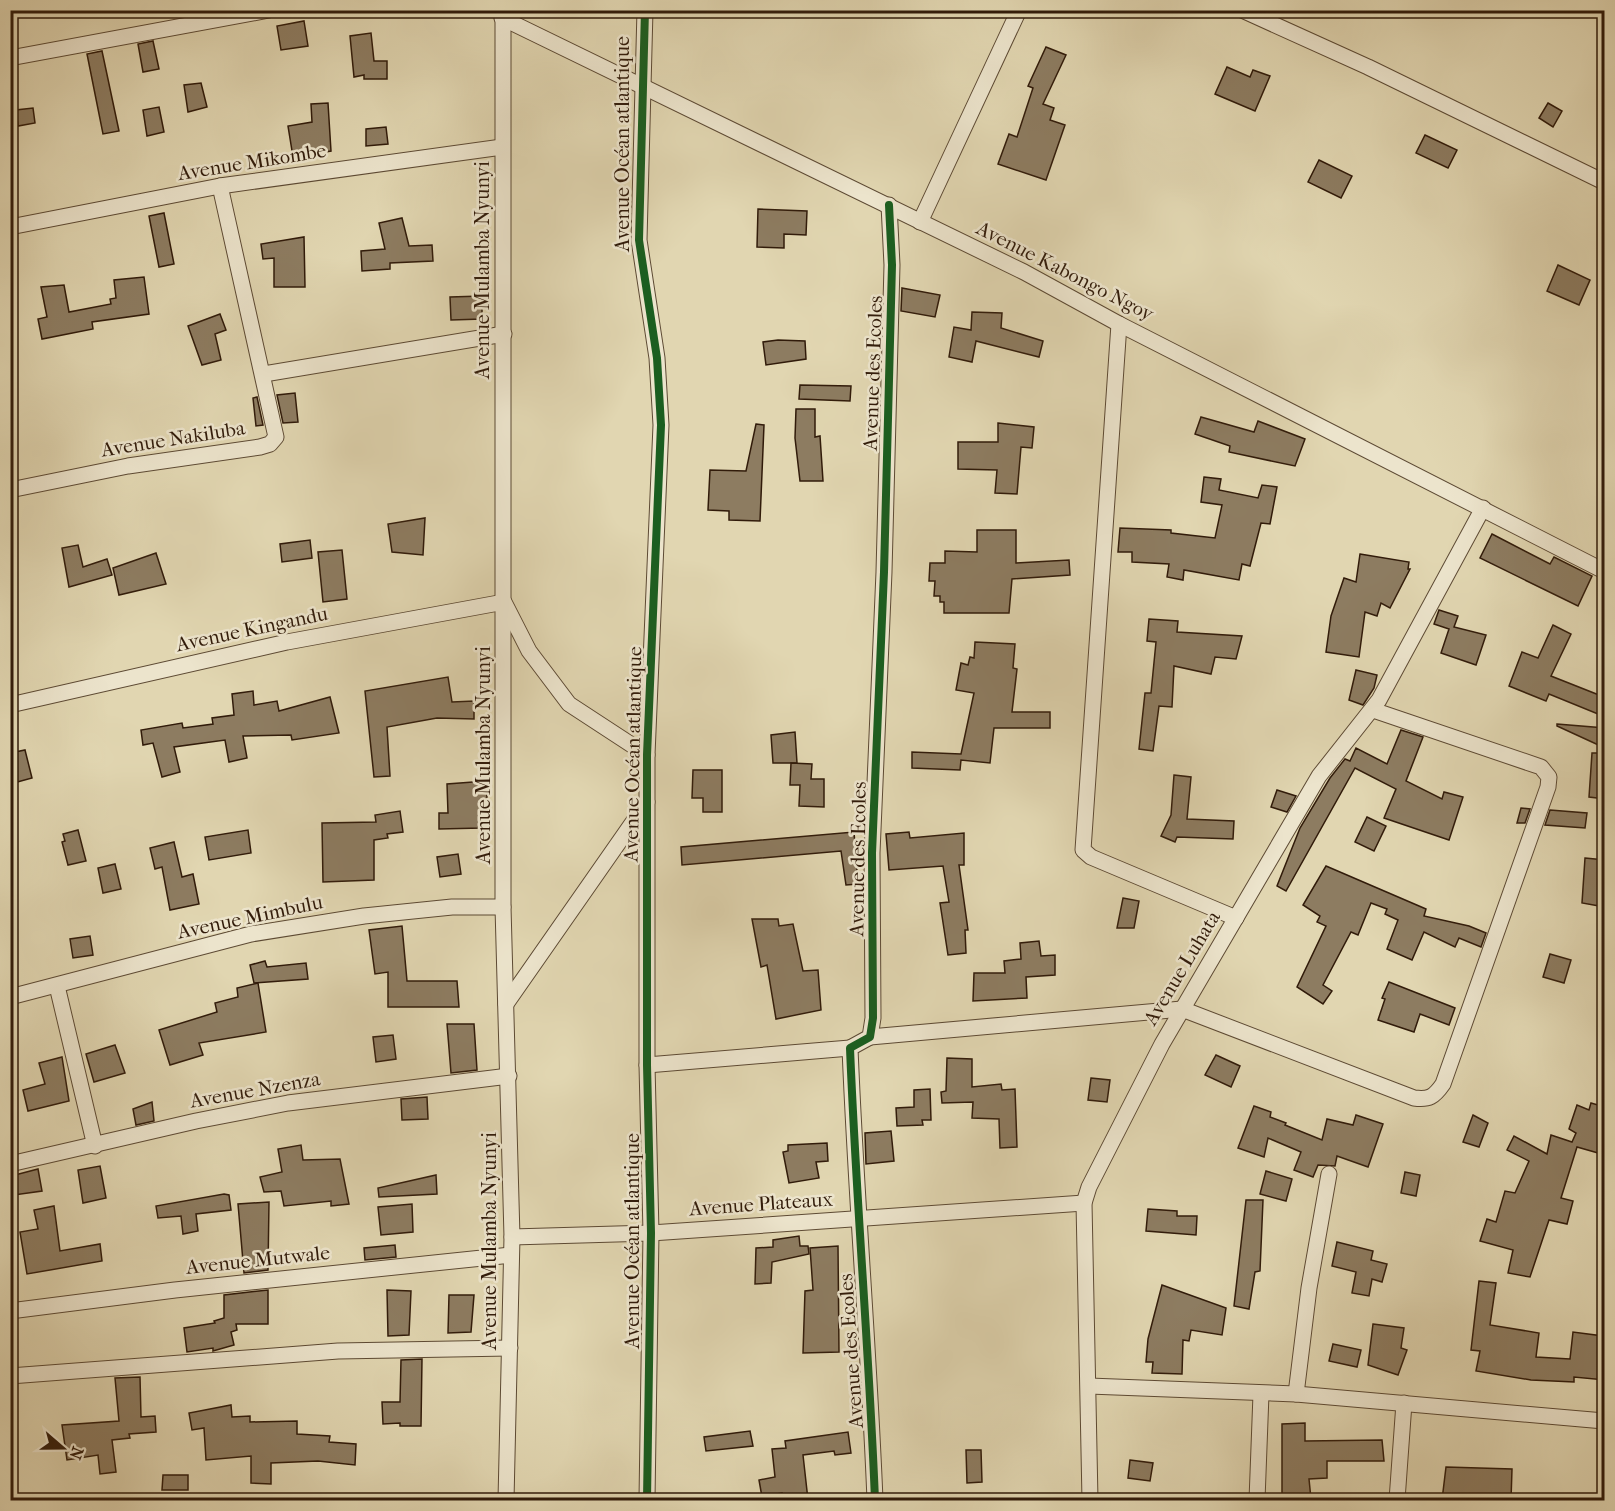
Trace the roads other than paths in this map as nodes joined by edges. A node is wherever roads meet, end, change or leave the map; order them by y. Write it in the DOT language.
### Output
graph roads {
  1 [pos="269,10"];
  2 [pos="645,10"];
  3 [pos="1019,10"];
  4 [pos="1242,10"];
  5 [pos="503,14"];
  6 [pos="10,58"];
  7 [pos="642,86"];
  8 [pos="502,147"];
  9 [pos="1605,182"];
  10 [pos="220,186"];
  11 [pos="889,205"];
  12 [pos="920,222"];
  13 [pos="10,226"];
  14 [pos="1119,324"];
  15 [pos="504,334"];
  16 [pos="264,374"];
  17 [pos="10,490"];
  18 [pos="1483,508"];
  19 [pos="1605,571"];
  20 [pos="504,602"];
  21 [pos="10,705"];
  22 [pos="1373,710"];
  23 [pos="647,755"];
  24 [pos="647,802"];
  25 [pos="503,908"];
  26 [pos="1236,918"];
  27 [pos="57,986"];
  28 [pos="10,997"];
  29 [pos="506,1004"];
  30 [pos="1182,1009"];
  31 [pos="870,1037"];
  32 [pos="850,1048"];
  33 [pos="647,1065"];
  34 [pos="509,1077"];
  35 [pos="94,1146"];
  36 [pos="10,1164"];
  37 [pos="1329,1174"];
  38 [pos="1084,1203"];
  39 [pos="858,1218"];
  40 [pos="651,1233"];
  41 [pos="512,1237"];
  42 [pos="511,1255"];
  43 [pos="10,1311"];
  44 [pos="510,1348"];
  45 [pos="10,1376"];
  46 [pos="1089,1386"];
  47 [pos="1261,1394"];
  48 [pos="1296,1394"];
  49 [pos="1404,1402"];
  50 [pos="1605,1421"];
  51 [pos="506,1500"];
  52 [pos="647,1500"];
  53 [pos="875,1500"];
  54 [pos="1090,1500"];
  55 [pos="1257,1500"];
  56 [pos="1397,1500"];
  1 -- 6 [label="street"];
  2 -- 7 [label="street, Avenue Océan atlantique"];
  3 -- 12 [label="street"];
  4 -- 9 [label="street"];
  5 -- 7 [label="street, Avenue Kabongo Ngoy"];
  5 -- 8 [label="street, Avenue Mulamba Nyunyi"];
  7 -- 11 [label="street, Avenue Kabongo Ngoy"];
  7 -- 23 [label="street, Avenue Océan atlantique"];
  8 -- 10 [label="street, Avenue Mikombe"];
  8 -- 15 [label="street, Avenue Mulamba Nyunyi"];
  10 -- 13 [label="street, Avenue Mikombe"];
  10 -- 16 [label="street"];
  11 -- 12 [label="street, Avenue Kabongo Ngoy"];
  11 -- 31 [label="street, Avenue des Ecoles"];
  12 -- 14 [label="street, Avenue Kabongo Ngoy"];
  14 -- 18 [label="street, Avenue Kabongo Ngoy"];
  14 -- 26 [label="street"];
  15 -- 16 [label="street"];
  15 -- 20 [label="street, Avenue Mulamba Nyunyi"];
  16 -- 17 [label="street, Avenue Nakiluba"];
  18 -- 19 [label="street, Avenue Kabongo Ngoy"];
  18 -- 22 [label="street, Avenue Luhata"];
  20 -- 21 [label="street, Avenue Kingandu"];
  20 -- 23 [label="street"];
  20 -- 25 [label="street, Avenue Mulamba Nyunyi"];
  22 -- 26 [label="street, Avenue Luhata"];
  22 -- 30 [label="street"];
  23 -- 24 [label="street, Avenue Océan atlantique"];
  24 -- 29 [label="street"];
  24 -- 33 [label="street, Avenue Océan atlantique"];
  25 -- 27 [label="street, Avenue Mimbulu"];
  25 -- 29 [label="street, Avenue Mulamba Nyunyi"];
  26 -- 30 [label="street, Avenue Luhata"];
  27 -- 28 [label="street, Avenue Mimbulu"];
  27 -- 35 [label="street"];
  29 -- 34 [label="street, Avenue Mulamba Nyunyi"];
  30 -- 31 [label="street"];
  30 -- 38 [label="street, Avenue Luhata"];
  31 -- 32 [label="street"];
  32 -- 33 [label="street"];
  32 -- 39 [label="street, Avenue des Ecoles"];
  33 -- 40 [label="street, Avenue Océan atlantique"];
  34 -- 35 [label="street, Avenue Nzenza"];
  34 -- 41 [label="street, Avenue Mulamba Nyunyi"];
  35 -- 36 [label="street, Avenue Nzenza"];
  37 -- 48 [label="street"];
  38 -- 39 [label="street, Avenue Plateaux"];
  38 -- 46 [label="street, Avenue Luhata"];
  39 -- 40 [label="street, Avenue Plateaux"];
  39 -- 53 [label="street, Avenue des Ecoles"];
  40 -- 41 [label="street, Avenue Plateaux"];
  40 -- 52 [label="street, Avenue Océan atlantique"];
  41 -- 42 [label="street, Avenue Mulamba Nyunyi"];
  42 -- 43 [label="street, Avenue Mutwale"];
  42 -- 44 [label="street, Avenue Mulamba Nyunyi"];
  44 -- 45 [label="street"];
  44 -- 51 [label="street, Avenue Mulamba Nyunyi"];
  46 -- 47 [label="street"];
  46 -- 54 [label="street, Avenue Luhata"];
  47 -- 48 [label="street"];
  47 -- 55 [label="street"];
  48 -- 49 [label="street"];
  49 -- 50 [label="street"];
  49 -- 56 [label="street"];
}
